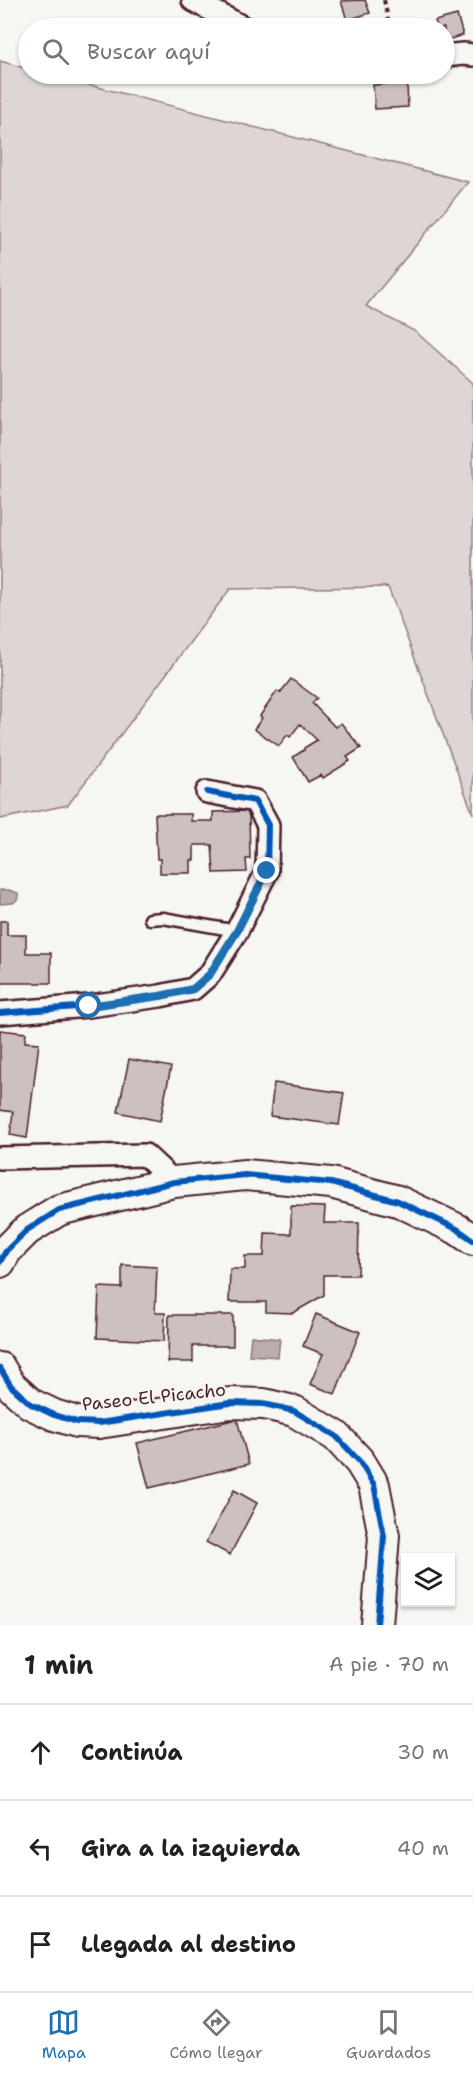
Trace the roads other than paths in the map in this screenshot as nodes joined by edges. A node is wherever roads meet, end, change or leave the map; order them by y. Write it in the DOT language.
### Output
graph roads {
  1 [pos="195,0"];
  2 [pos="226,18"];
  3 [pos="455,55"];
  4 [pos="473,55"];
  5 [pos="207,792"];
  6 [pos="150,919"];
  7 [pos="237,931"];
  8 [pos="0,1013"];
  9 [pos="0,1158"];
  10 [pos="174,1182"];
  11 [pos="473,1240"];
  12 [pos="0,1262"];
  13 [pos="0,1368"];
  14 [pos="377,1625"];
  1 -- 2 [label="street"];
  3 -- 4 [label="street"];
  5 -- 7 [label="street"];
  6 -- 7 [label="lane"];
  7 -- 8 [label="street"];
  9 -- 10 [label="street"];
  10 -- 11 [label="street"];
  10 -- 12 [label="street"];
  13 -- 14 [label="street, Paseo El Picacho"];
}
